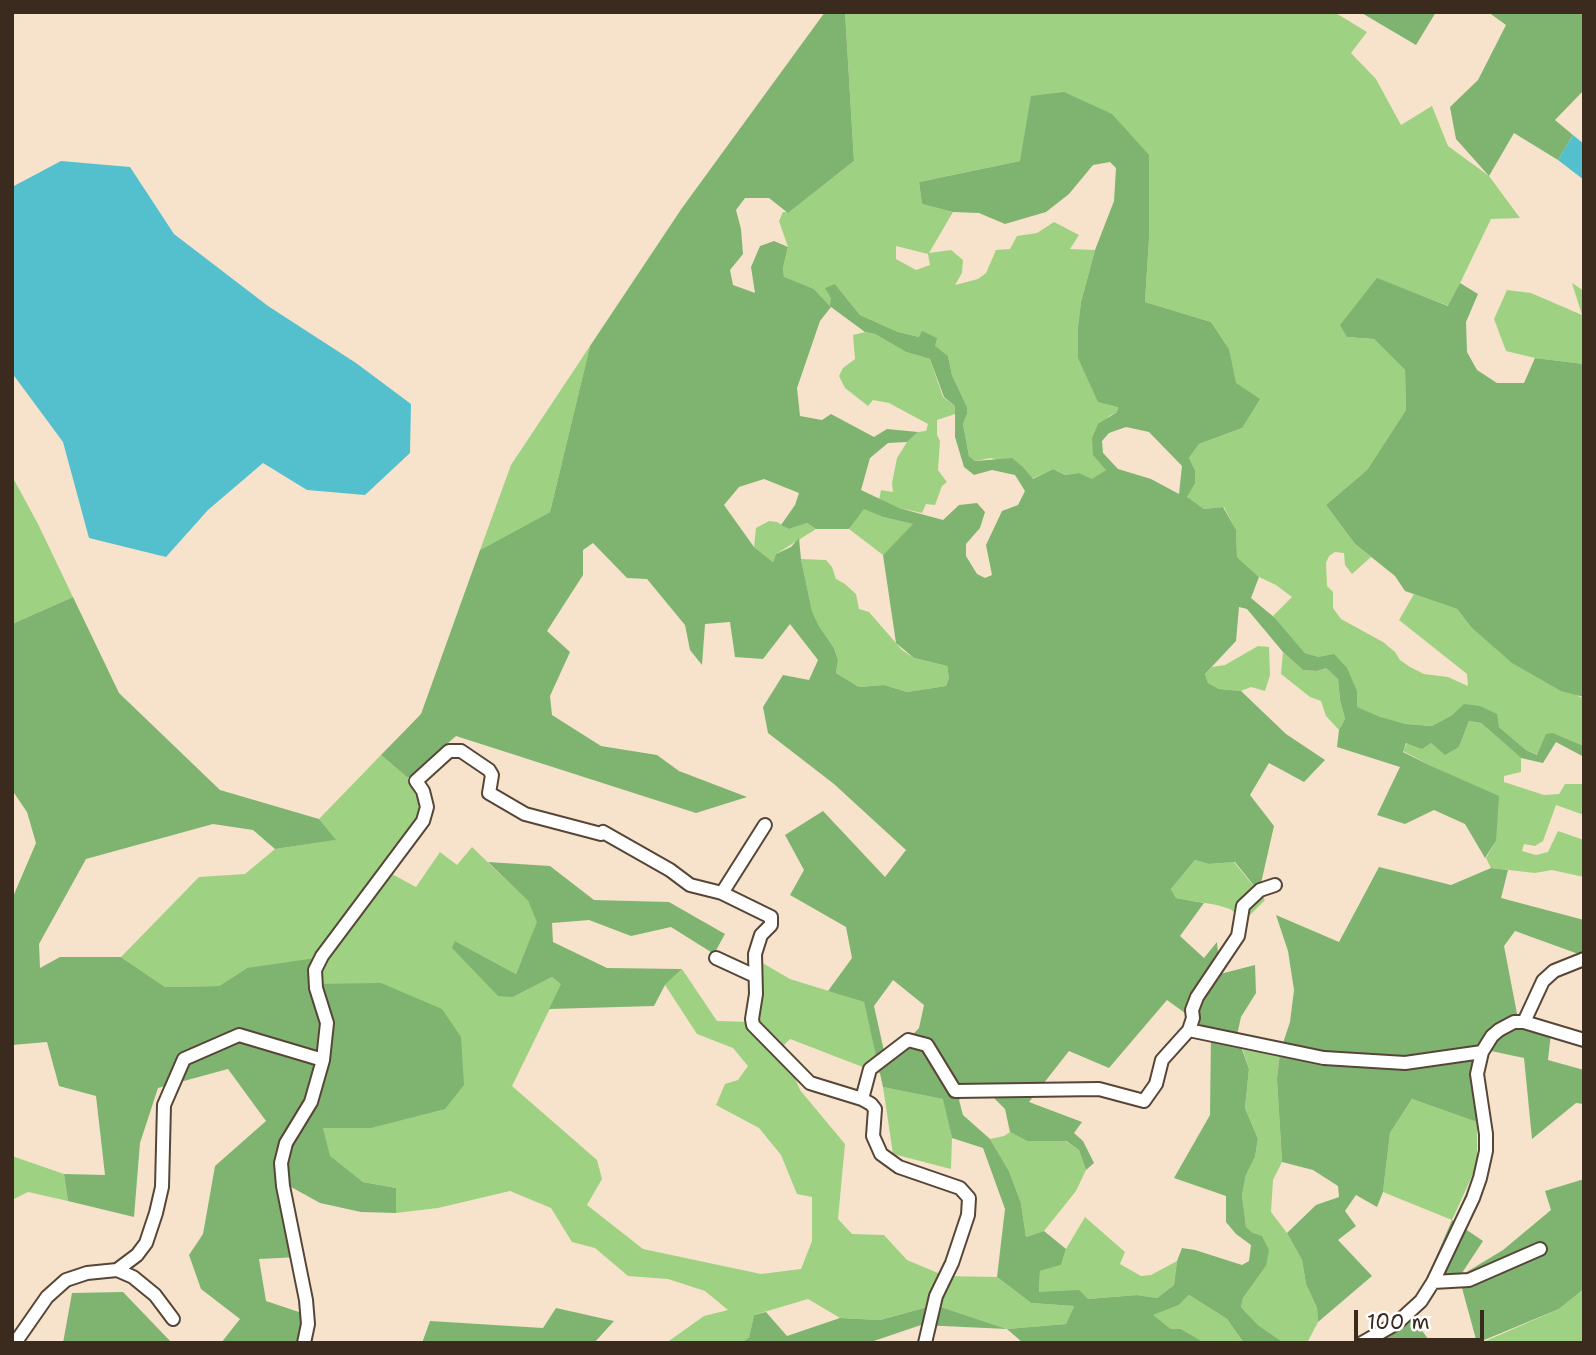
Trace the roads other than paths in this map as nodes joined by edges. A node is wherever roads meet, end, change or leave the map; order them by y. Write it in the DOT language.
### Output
graph roads {
  1 [pos="765,825"];
  2 [pos="1275,884"];
  3 [pos="722,893"];
  4 [pos="716,958"];
  5 [pos="1584,959"];
  6 [pos="755,976"];
  7 [pos="1524,1022"];
  8 [pos="1189,1030"];
  9 [pos="1584,1040"];
  10 [pos="1482,1052"];
  11 [pos="323,1060"];
  12 [pos="862,1099"];
  13 [pos="1540,1249"];
  14 [pos="117,1270"];
  15 [pos="1433,1282"];
  16 [pos="173,1320"];
  17 [pos="15,1343"];
  18 [pos="304,1343"];
  19 [pos="925,1343"];
  20 [pos="1362,1343"];
  1 -- 3 [label="street"];
  2 -- 8 [label="street"];
  3 -- 6 [label="street"];
  3 -- 11 [label="street"];
  4 -- 6 [label="street"];
  5 -- 7 [label="street"];
  6 -- 12 [label="street"];
  7 -- 9 [label="street"];
  7 -- 10 [label="street"];
  8 -- 10 [label="street"];
  8 -- 12 [label="street"];
  10 -- 15 [label="street"];
  11 -- 14 [label="street"];
  11 -- 18 [label="street"];
  12 -- 19 [label="street"];
  13 -- 15 [label="street"];
  14 -- 16 [label="street"];
  14 -- 17 [label="street"];
  15 -- 20 [label="street"];
}
